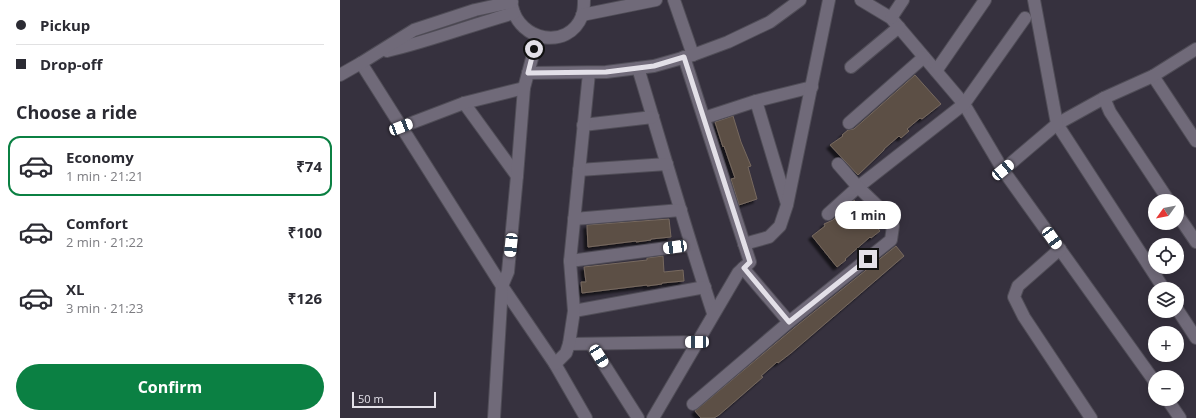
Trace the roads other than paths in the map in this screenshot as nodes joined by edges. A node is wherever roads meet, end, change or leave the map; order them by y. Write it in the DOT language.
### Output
graph roads {
  1 [pos="584,0"];
  2 [pos="656,0"];
  3 [pos="674,0"];
  4 [pos="800,0"];
  5 [pos="830,0"];
  6 [pos="861,0"];
  7 [pos="902,0"];
  8 [pos="985,0"];
  9 [pos="1034,0"];
  10 [pos="512,5"];
  11 [pos="582,15"];
  12 [pos="1025,18"];
  13 [pos="895,22"];
  14 [pos="538,36"];
  15 [pos="1196,49"];
  16 [pos="689,56"];
  17 [pos="924,57"];
  18 [pos="361,63"];
  19 [pos="851,67"];
  20 [pos="638,68"];
  21 [pos="936,71"];
  22 [pos="528,73"];
  23 [pos="589,73"];
  24 [pos="340,75"];
  25 [pos="1152,76"];
  26 [pos="812,87"];
  27 [pos="524,88"];
  28 [pos="1104,98"];
  29 [pos="756,101"];
  30 [pos="464,103"];
  31 [pos="964,104"];
  32 [pos="653,117"];
  33 [pos="704,118"];
  34 [pos="849,123"];
  35 [pos="1058,124"];
  36 [pos="583,125"];
  37 [pos="401,127"];
  38 [pos="1196,141"];
  39 [pos="667,164"];
  40 [pos="838,164"];
  41 [pos="578,170"];
  42 [pos="1003,170"];
  43 [pos="517,176"];
  44 [pos="858,187"];
  45 [pos="1164,194"];
  46 [pos="787,205"];
  47 [pos="681,210"];
  48 [pos="828,214"];
  49 [pos="574,219"];
  50 [pos="1184,224"];
  51 [pos="1196,242"];
  52 [pos="690,244"];
  53 [pos="744,244"];
  54 [pos="1060,249"];
  55 [pos="570,261"];
  56 [pos="744,268"];
  57 [pos="1160,282"];
  58 [pos="502,286"];
  59 [pos="705,287"];
  60 [pos="574,311"];
  61 [pos="714,313"];
  62 [pos="1183,318"];
  63 [pos="789,322"];
  64 [pos="1196,338"];
  65 [pos="697,342"];
  66 [pos="569,344"];
  67 [pos="591,344"];
  68 [pos="555,364"];
  69 [pos="1148,372"];
  70 [pos="693,404"];
  71 [pos="1172,406"];
  72 [pos="494,418"];
  73 [pos="586,418"];
  74 [pos="638,418"];
  75 [pos="653,418"];
  76 [pos="1091,418"];
  77 [pos="1180,418"];
  1 -- 11 [label="street"];
  2 -- 11 [label="street"];
  3 -- 16 [label="street"];
  4 -- 16 [label="street"];
  5 -- 26 [label="street"];
  6 -- 13 [label="street"];
  7 -- 13 [label="street"];
  8 -- 21 [label="street"];
  9 -- 35 [label="street"];
  10 -- 14 [label="street"];
  10 -- 18 [label="street"];
  11 -- 14 [label="street"];
  12 -- 31 [label="street"];
  13 -- 17 [label="street"];
  13 -- 19 [label="street"];
  14 -- 22 [label="street"];
  15 -- 25 [label="street"];
  16 -- 20 [label="street"];
  16 -- 33 [label="street"];
  17 -- 21 [label="street"];
  17 -- 34 [label="street"];
  18 -- 24 [label="street"];
  18 -- 37 [label="street"];
  20 -- 23 [label="street"];
  20 -- 32 [label="street"];
  21 -- 31 [label="street"];
  22 -- 23 [label="street"];
  22 -- 27 [label="street"];
  23 -- 36 [label="street"];
  25 -- 28 [label="street"];
  25 -- 38 [label="street"];
  26 -- 29 [label="street"];
  26 -- 46 [label="street"];
  27 -- 30 [label="street"];
  27 -- 43 [label="street"];
  28 -- 35 [label="street"];
  28 -- 45 [label="street"];
  29 -- 33 [label="street"];
  29 -- 46 [label="street"];
  30 -- 37 [label="street"];
  30 -- 43 [label="street"];
  31 -- 42 [label="street"];
  31 -- 44 [label="street"];
  32 -- 36 [label="street"];
  32 -- 39 [label="street"];
  33 -- 53 [label="street"];
  35 -- 42 [label="street"];
  35 -- 57 [label="street"];
  36 -- 41 [label="street"];
  37 -- 58 [label="street"];
  39 -- 41 [label="street"];
  39 -- 47 [label="street"];
  40 -- 44 [label="street"];
  41 -- 49 [label="street"];
  42 -- 54 [label="street"];
  43 -- 58 [label="street"];
  44 -- 48 [label="street"];
  44 -- 63 [label="street"];
  46 -- 53 [label="street"];
  47 -- 49 [label="street"];
  47 -- 52 [label="street"];
  49 -- 55 [label="street"];
  50 -- 51 [label="street"];
  52 -- 55 [label="street"];
  52 -- 59 [label="street"];
  53 -- 56 [label="street"];
  54 -- 69 [label="street"];
  54 -- 76 [label="street"];
  55 -- 60 [label="street"];
  56 -- 61 [label="street"];
  56 -- 63 [label="street"];
  58 -- 68 [label="street"];
  58 -- 72 [label="street"];
  59 -- 60 [label="street"];
  59 -- 61 [label="street"];
  60 -- 66 [label="street"];
  61 -- 65 [label="street"];
  62 -- 64 [label="street"];
  63 -- 70 [label="street"];
  65 -- 67 [label="street"];
  65 -- 75 [label="street"];
  66 -- 67 [label="street"];
  66 -- 68 [label="street"];
  67 -- 74 [label="street"];
  68 -- 73 [label="street"];
  71 -- 77 [label="street"];
}
